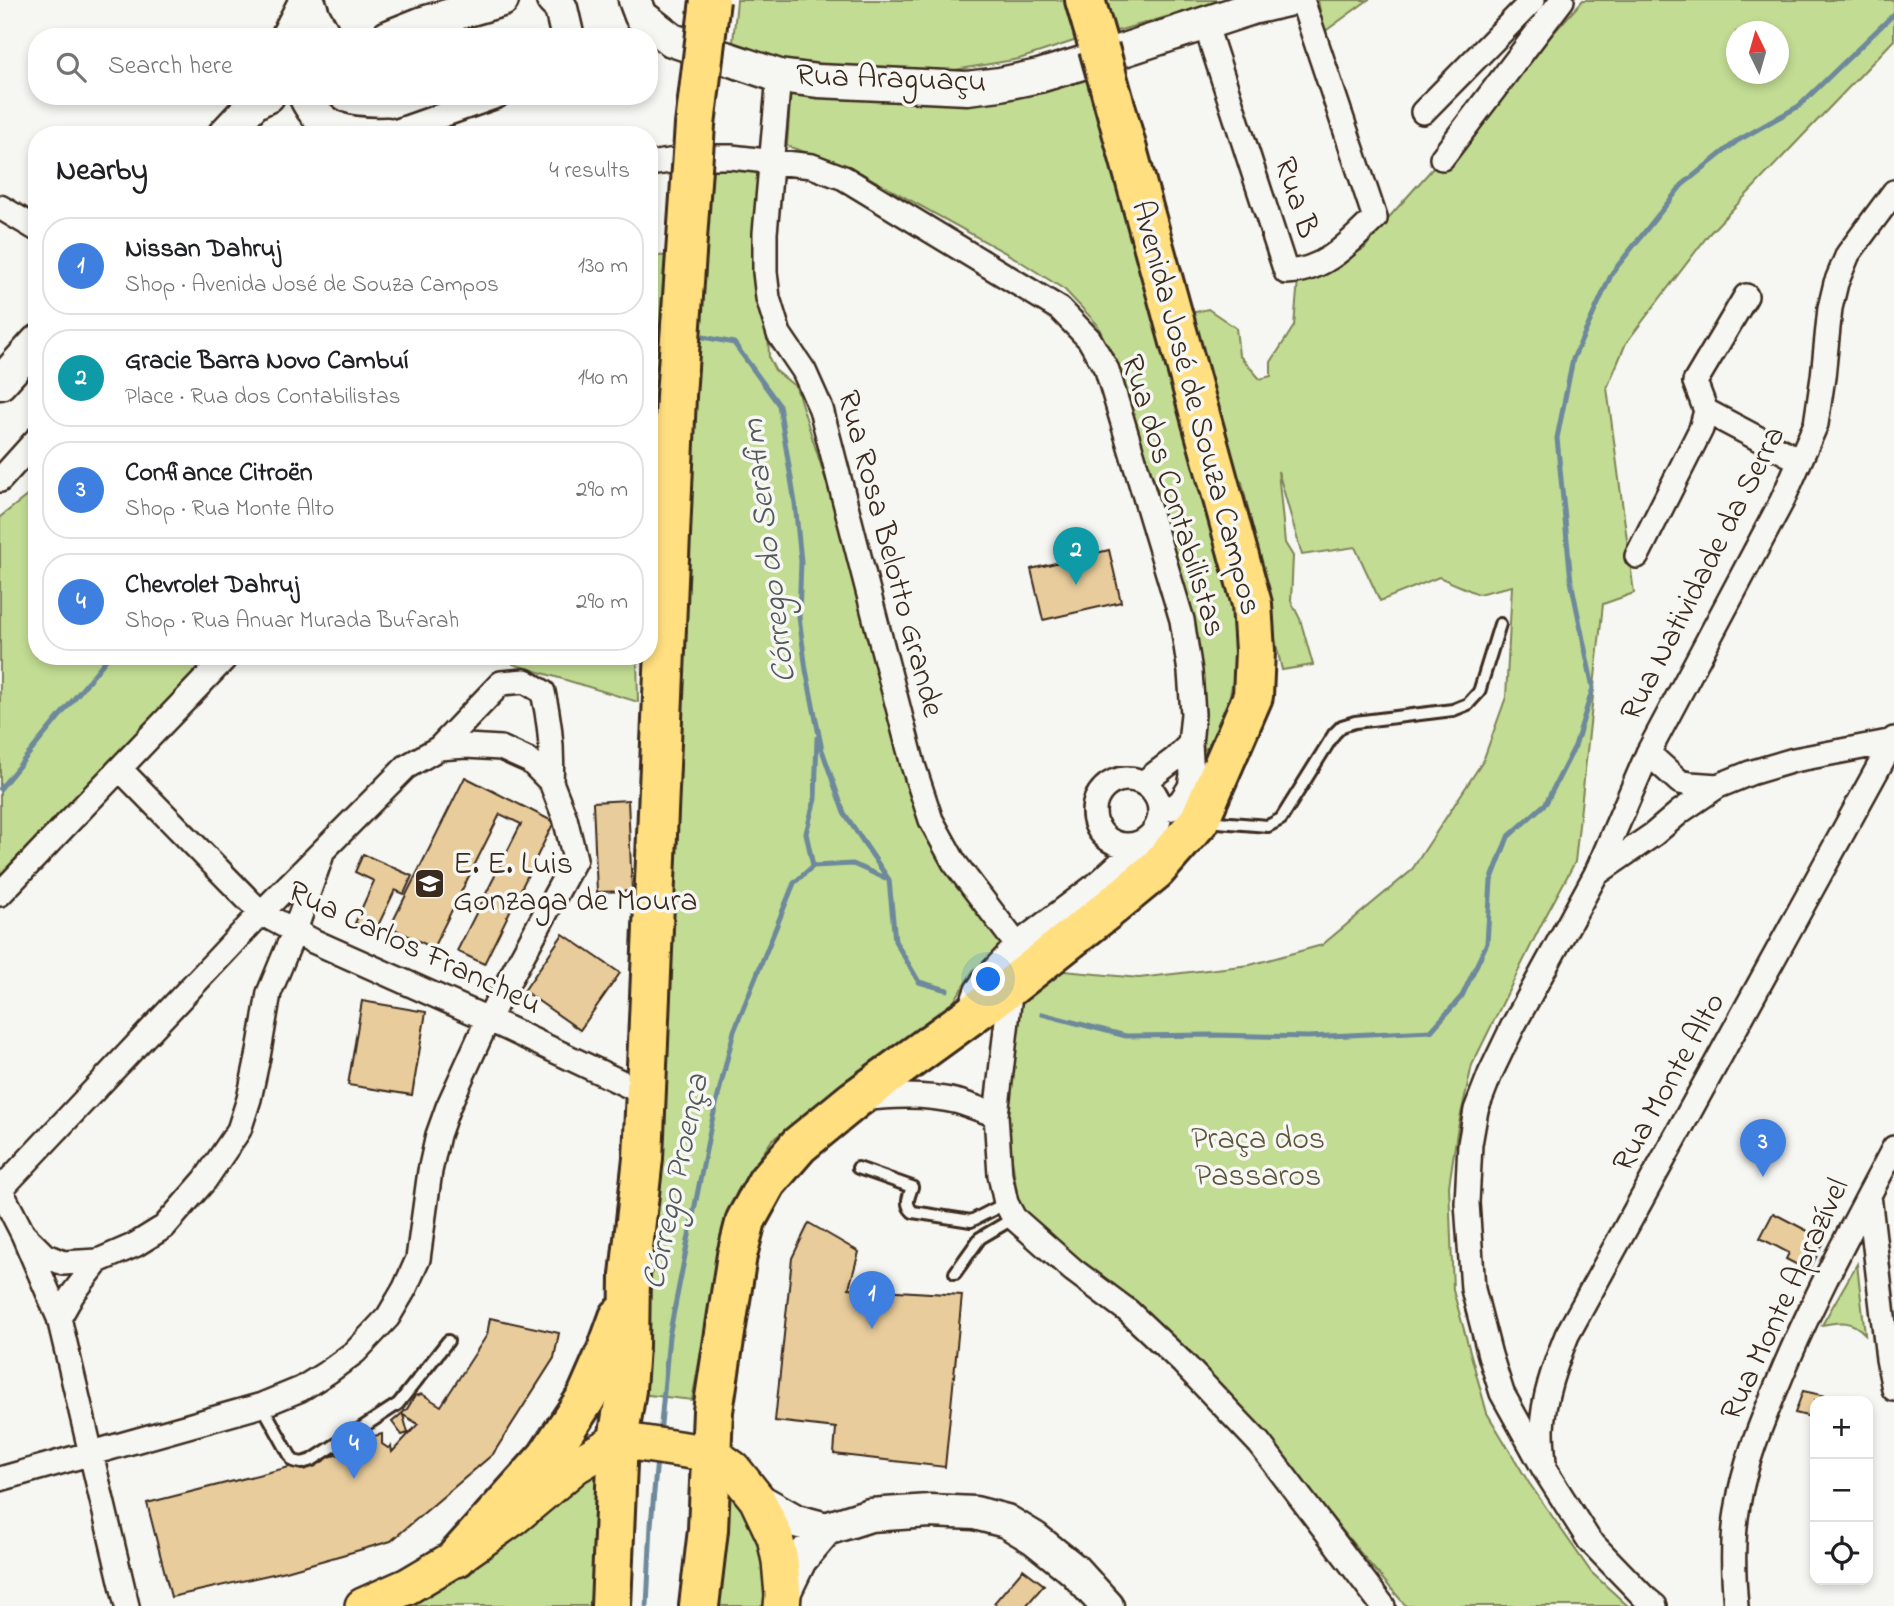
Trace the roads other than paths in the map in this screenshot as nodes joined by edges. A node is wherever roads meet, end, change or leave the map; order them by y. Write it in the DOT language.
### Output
graph roads {
  1 [pos="307,0"];
  2 [pos="502,0"];
  3 [pos="553,0"];
  4 [pos="635,0"];
  5 [pos="710,0"];
  6 [pos="1085,0"];
  7 [pos="1287,0"];
  8 [pos="1303,0"];
  9 [pos="1533,0"];
  10 [pos="1562,0"];
  11 [pos="1205,23"];
  12 [pos="292,28"];
  13 [pos="320,28"];
  14 [pos="410,28"];
  15 [pos="566,28"];
  16 [pos="649,28"];
  17 [pos="660,44"];
  18 [pos="779,76"];
  19 [pos="253,105"];
  20 [pos="310,105"];
  21 [pos="471,105"];
  22 [pos="1423,112"];
  23 [pos="234,126"];
  24 [pos="331,126"];
  25 [pos="410,126"];
  26 [pos="1442,158"];
  27 [pos="771,161"];
  28 [pos="658,163"];
  29 [pos="1894,191"];
  30 [pos="0,207"];
  31 [pos="28,224"];
  32 [pos="1746,296"];
  33 [pos="28,352"];
  34 [pos="0,383"];
  35 [pos="1706,411"];
  36 [pos="28,449"];
  37 [pos="1798,460"];
  38 [pos="0,480"];
  39 [pos="1637,556"];
  40 [pos="1500,624"];
  41 [pos="218,665"];
  42 [pos="1234,738"];
  43 [pos="1894,740"];
  44 [pos="439,748"];
  45 [pos="1191,753"];
  46 [pos="1648,753"];
  47 [pos="120,769"];
  48 [pos="551,782"];
  49 [pos="1143,783"];
  50 [pos="1718,786"];
  51 [pos="1624,810"];
  52 [pos="1161,811"];
  53 [pos="1199,821"];
  54 [pos="1654,834"];
  55 [pos="1144,841"];
  56 [pos="1118,844"];
  57 [pos="324,850"];
  58 [pos="1595,873"];
  59 [pos="1096,885"];
  60 [pos="0,894"];
  61 [pos="261,913"];
  62 [pos="295,930"];
  63 [pos="1017,945"];
  64 [pos="1011,986"];
  65 [pos="488,1018"];
  66 [pos="967,1019"];
  67 [pos="646,1094"];
  68 [pos="854,1100"];
  69 [pos="996,1115"];
  70 [pos="1894,1148"];
  71 [pos="858,1168"];
  72 [pos="1,1189"];
  73 [pos="1869,1195"];
  74 [pos="1010,1211"];
  75 [pos="971,1221"];
  76 [pos="23,1234"];
  77 [pos="980,1238"];
  78 [pos="98,1261"];
  79 [pos="955,1273"];
  80 [pos="630,1275"];
  81 [pos="1473,1289"];
  82 [pos="60,1318"];
  83 [pos="448,1341"];
  84 [pos="1894,1389"];
  85 [pos="262,1405"];
  86 [pos="628,1442"];
  87 [pos="695,1451"];
  88 [pos="92,1453"];
  89 [pos="1544,1469"];
  90 [pos="0,1479"];
  91 [pos="757,1499"];
  92 [pos="826,1529"];
  93 [pos="457,1557"];
  94 [pos="783,1600"];
  95 [pos="127,1606"];
  96 [pos="363,1606"];
  97 [pos="611,1606"];
  98 [pos="699,1606"];
  99 [pos="1107,1606"];
  100 [pos="1382,1606"];
  101 [pos="1655,1606"];
  102 [pos="1736,1606"];
  1 -- 12 [label="main road"];
  1 -- 13 [label="main road"];
  2 -- 14 [label="main road"];
  3 -- 15 [label="main road"];
  4 -- 16 [label="main road, Rua Araguaçu"];
  5 -- 67 [label="highway, bridge"];
  6 -- 42 [label="highway, Avenida José de Souza Campos"];
  7 -- 11 [label="main road, Rua Araguaçu"];
  8 -- 11 [label="street, Rua B"];
  9 -- 22 [label="street"];
  10 -- 26 [label="street"];
  11 -- 18 [label="main road, Rua Araguaçu"];
  17 -- 18 [label="main road, Rua Araguaçu"];
  18 -- 27 [label="street, Rua Rosa Belotto Grande"];
  19 -- 23 [label="main road"];
  20 -- 24 [label="main road"];
  21 -- 25 [label="street"];
  27 -- 28 [label="street, Rua dos Contabilistas"];
  27 -- 45 [label="street, Rua dos Contabilistas"];
  27 -- 63 [label="street, Rua Rosa Belotto Grande"];
  29 -- 37 [label="street, Rua Natividade da Serra"];
  30 -- 31 [label="street"];
  32 -- 35 [label="street"];
  33 -- 34 [label="main road"];
  35 -- 37 [label="street"];
  35 -- 39 [label="street"];
  36 -- 38 [label="street"];
  37 -- 46 [label="street, Rua Natividade da Serra"];
  40 -- 53 [label="lane"];
  41 -- 47 [label="street"];
  42 -- 45 [label="street"];
  42 -- 53 [label="highway, Avenida José de Souza Campos"];
  43 -- 50 [label="street"];
  43 -- 89 [label="street, Rua Monte Alto"];
  44 -- 48 [label="street"];
  44 -- 48 [label="street"];
  44 -- 57 [label="street"];
  45 -- 49 [label="street"];
  45 -- 52 [label="street, Rua dos Contabilistas"];
  46 -- 50 [label="street, Rua Natividade da Serra"];
  46 -- 51 [label="street, Rua Natividade da Serra"];
  47 -- 60 [label="street"];
  47 -- 61 [label="street, Rua Carlos Francheu"];
  48 -- 65 [label="street"];
  49 -- 52 [label="street"];
  49 -- 56 [label="street"];
  50 -- 54 [label="street"];
  51 -- 54 [label="street"];
  51 -- 58 [label="street, Rua Natividade da Serra"];
  52 -- 55 [label="street, Rua dos Contabilistas"];
  53 -- 64 [label="highway, Avenida José de Souza Campos"];
  54 -- 58 [label="street"];
  55 -- 56 [label="street"];
  55 -- 59 [label="street"];
  56 -- 59 [label="street"];
  57 -- 61 [label="street"];
  57 -- 62 [label="street"];
  58 -- 81 [label="street, Rua Natividade da Serra"];
  59 -- 63 [label="street"];
  61 -- 62 [label="street, Rua Carlos Francheu"];
  61 -- 72 [label="street"];
  62 -- 65 [label="street, Rua Carlos Francheu"];
  62 -- 78 [label="street"];
  63 -- 66 [label="street"];
  64 -- 66 [label="highway, Avenida José de Souza Campos"];
  64 -- 69 [label="street"];
  65 -- 67 [label="street, Rua Carlos Francheu"];
  65 -- 85 [label="street"];
  66 -- 68 [label="highway, Avenida José de Souza Campos"];
  67 -- 80 [label="highway"];
  68 -- 69 [label="street"];
  68 -- 87 [label="highway, Avenida José de Souza Campos"];
  69 -- 74 [label="street"];
  70 -- 73 [label="street, Rua Monte Aprazível"];
  71 -- 75 [label="lane"];
  72 -- 76 [label="street"];
  73 -- 84 [label="street"];
  73 -- 102 [label="street, Rua Monte Aprazível"];
  74 -- 75 [label="lane"];
  74 -- 77 [label="lane"];
  74 -- 100 [label="street"];
  75 -- 77 [label="lane"];
  76 -- 78 [label="street"];
  76 -- 82 [label="street"];
  77 -- 79 [label="lane"];
  78 -- 82 [label="street"];
  80 -- 86 [label="highway"];
  80 -- 93 [label="highway"];
  81 -- 89 [label="street, Rua Monte Alto"];
  82 -- 88 [label="street"];
  83 -- 85 [label="lane"];
  85 -- 88 [label="street"];
  86 -- 87 [label="main road"];
  86 -- 93 [label="main road"];
  86 -- 97 [label="highway"];
  87 -- 91 [label="main road"];
  87 -- 98 [label="highway, Avenida José de Souza Campos"];
  88 -- 90 [label="street"];
  88 -- 95 [label="street"];
  89 -- 101 [label="street, Rua Monte Alto"];
  91 -- 92 [label="main road"];
  91 -- 94 [label="main road"];
  92 -- 94 [label="main road"];
  92 -- 99 [label="main road"];
  93 -- 96 [label="main road"];
}
